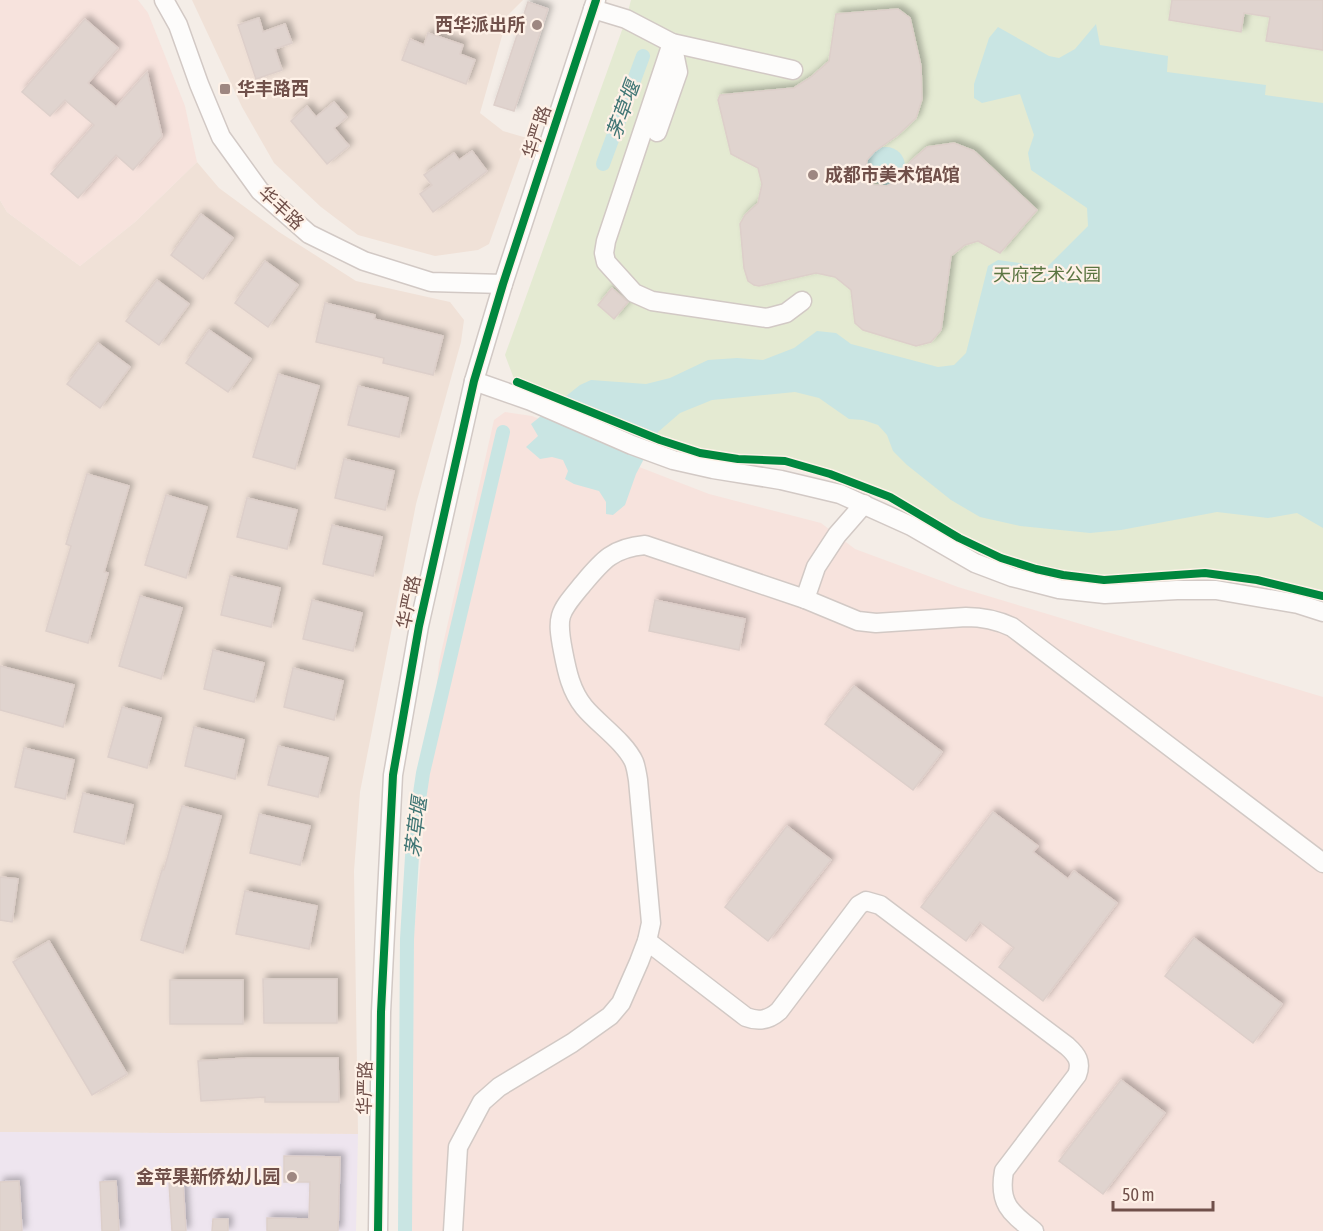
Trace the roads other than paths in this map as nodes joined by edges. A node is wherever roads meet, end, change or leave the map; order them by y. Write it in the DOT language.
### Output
graph roads {
  1 [pos="164,0"];
  2 [pos="594,4"];
  3 [pos="672,42"];
  4 [pos="793,70"];
  5 [pos="657,132"];
  6 [pos="503,284"];
  7 [pos="802,301"];
  8 [pos="474,381"];
  9 [pos="864,504"];
  10 [pos="805,599"];
  11 [pos="1323,612"];
  12 [pos="1323,863"];
  13 [pos="647,941"];
  14 [pos="378,1231"];
  15 [pos="453,1231"];
  16 [pos="1034,1231"];
  1 -- 6 [label="street, 华丰路"];
  2 -- 3 [label="street"];
  2 -- 6 [label="street, 华严路"];
  3 -- 4 [label="street"];
  3 -- 5 [label="street"];
  3 -- 7 [label="street"];
  6 -- 8 [label="street, 华严路"];
  8 -- 9 [label="street"];
  8 -- 14 [label="street, 华严路"];
  9 -- 10 [label="street"];
  9 -- 11 [label="street"];
  10 -- 12 [label="street"];
  10 -- 13 [label="street"];
  13 -- 15 [label="street"];
  13 -- 16 [label="street"];
}
